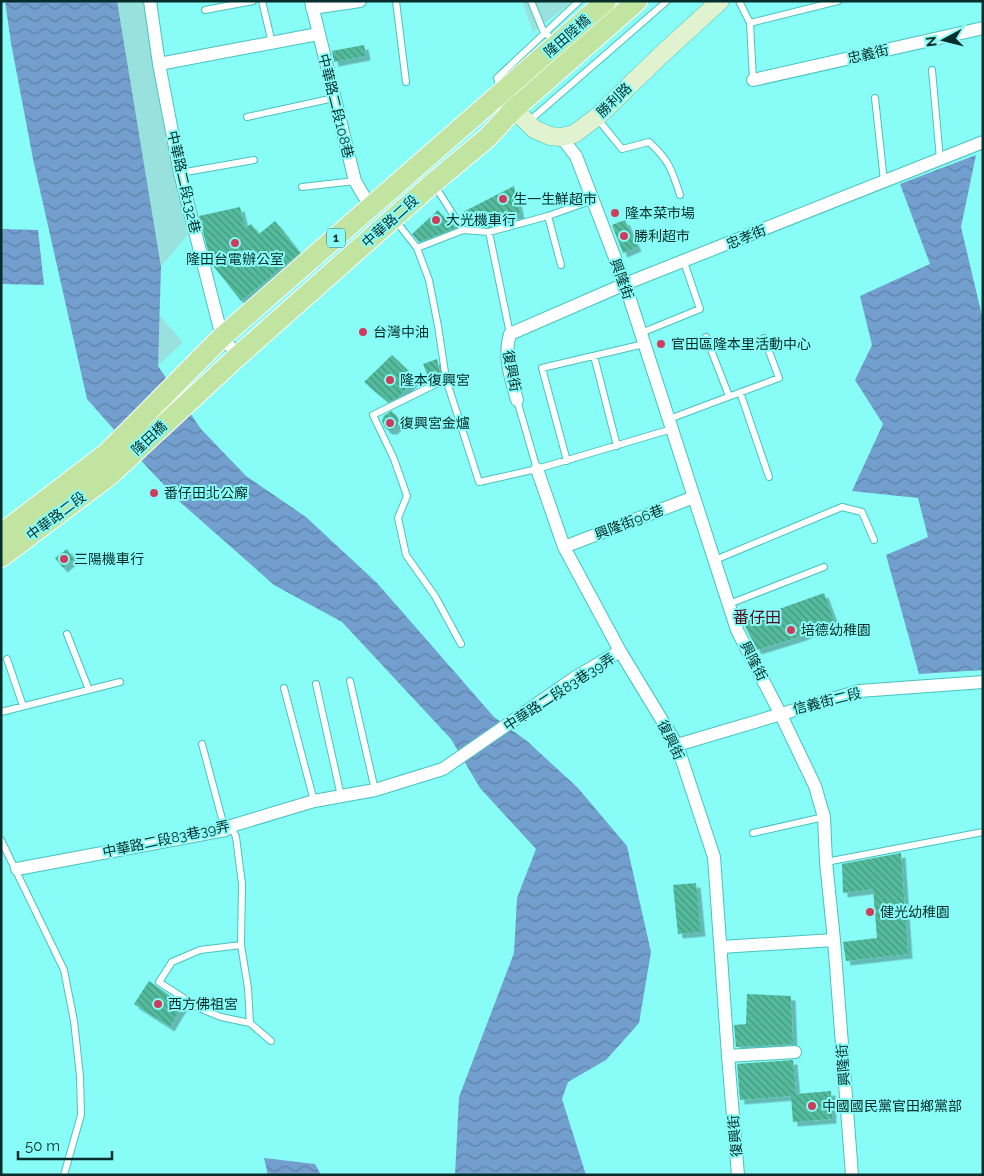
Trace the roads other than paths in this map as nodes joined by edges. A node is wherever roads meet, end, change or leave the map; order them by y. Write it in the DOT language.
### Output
graph roads {
  1 [pos="150,1"];
  2 [pos="253,1"];
  3 [pos="262,1"];
  4 [pos="360,1"];
  5 [pos="396,1"];
  6 [pos="531,1"];
  7 [pos="580,1"];
  8 [pos="606,1"];
  9 [pos="637,1"];
  10 [pos="667,1"];
  11 [pos="720,1"];
  12 [pos="739,1"];
  13 [pos="838,1"];
  14 [pos="311,5"];
  15 [pos="205,10"];
  16 [pos="750,23"];
  17 [pos="983,28"];
  18 [pos="318,34"];
  19 [pos="552,37"];
  20 [pos="272,44"];
  21 [pos="568,61"];
  22 [pos="159,64"];
  23 [pos="527,70"];
  24 [pos="932,70"];
  25 [pos="752,80"];
  26 [pos="406,82"];
  27 [pos="500,92"];
  28 [pos="334,98"];
  29 [pos="875,98"];
  30 [pos="520,116"];
  31 [pos="247,117"];
  32 [pos="597,117"];
  33 [pos="561,137"];
  34 [pos="983,142"];
  35 [pos="940,159"];
  36 [pos="254,160"];
  37 [pos="180,173"];
  38 [pos="355,180"];
  39 [pos="884,181"];
  40 [pos="433,183"];
  41 [pos="302,187"];
  42 [pos="680,195"];
  43 [pos="593,200"];
  44 [pos="371,208"];
  45 [pos="548,216"];
  46 [pos="394,218"];
  47 [pos="462,230"];
  48 [pos="489,232"];
  49 [pos="417,248"];
  50 [pos="684,262"];
  51 [pos="561,265"];
  52 [pos="625,284"];
  53 [pos="510,334"];
  54 [pos="222,337"];
  55 [pos="706,337"];
  56 [pos="643,338"];
  57 [pos="764,338"];
  58 [pos="238,356"];
  59 [pos="594,356"];
  60 [pos="446,379"];
  61 [pos="174,386"];
  62 [pos="740,392"];
  63 [pos="729,396"];
  64 [pos="517,400"];
  65 [pos="188,402"];
  66 [pos="671,424"];
  67 [pos="617,446"];
  68 [pos="106,454"];
  69 [pos="567,461"];
  70 [pos="537,469"];
  71 [pos="110,475"];
  72 [pos="770,477"];
  73 [pos="694,498"];
  74 [pos="1,534"];
  75 [pos="874,540"];
  76 [pos="564,547"];
  77 [pos="1,557"];
  78 [pos="715,560"];
  79 [pos="824,567"];
  80 [pos="729,604"];
  81 [pos="67,634"];
  82 [pos="461,644"];
  83 [pos="620,651"];
  84 [pos="7,659"];
  85 [pos="350,681"];
  86 [pos="120,682"];
  87 [pos="983,682"];
  88 [pos="316,684"];
  89 [pos="284,688"];
  90 [pos="89,690"];
  91 [pos="23,706"];
  92 [pos="1,712"];
  93 [pos="780,713"];
  94 [pos="202,744"];
  95 [pos="677,745"];
  96 [pos="375,790"];
  97 [pos="341,796"];
  98 [pos="314,801"];
  99 [pos="824,817"];
  100 [pos="228,828"];
  101 [pos="983,832"];
  102 [pos="754,833"];
  103 [pos="1,840"];
  104 [pos="826,862"];
  105 [pos="16,869"];
  106 [pos="834,940"];
  107 [pos="241,946"];
  108 [pos="721,947"];
  109 [pos="250,1023"];
  110 [pos="271,1042"];
  111 [pos="795,1052"];
  112 [pos="728,1056"];
  113 [pos="64,1175"];
  114 [pos="738,1175"];
  115 [pos="852,1175"];
  1 -- 22 [label="street, 中華路二段132巷"];
  2 -- 15 [label="lane"];
  3 -- 20 [label="lane"];
  4 -- 14 [label="street"];
  5 -- 26 [label="lane"];
  6 -- 19 [label="lane"];
  7 -- 19 [label="lane"];
  8 -- 19 [label="main road, 隆田陸橋 / 1"];
  9 -- 21 [label="main road, 隆田陸橋 / 1"];
  10 -- 30 [label="lane"];
  11 -- 32 [label="main road, 勝利路"];
  12 -- 16 [label="lane"];
  13 -- 16 [label="lane"];
  14 -- 18 [label="street, 中華路二段108巷"];
  16 -- 25 [label="lane"];
  17 -- 25 [label="street, 忠義街"];
  18 -- 20 [label="street"];
  18 -- 28 [label="street, 中華路二段108巷"];
  19 -- 23 [label="main road, 隆田陸橋 / 1"];
  19 -- 27 [label="lane"];
  20 -- 22 [label="street"];
  21 -- 30 [label="main road, 中華路二段 / 1"];
  22 -- 37 [label="street, 中華路二段132巷"];
  23 -- 27 [label="main road, 中華路二段 / 1"];
  24 -- 35 [label="lane"];
  27 -- 30 [label="main road"];
  27 -- 44 [label="main road, 中華路二段 / 1"];
  28 -- 31 [label="lane"];
  28 -- 38 [label="street, 中華路二段108巷"];
  29 -- 39 [label="lane"];
  30 -- 33 [label="main road"];
  30 -- 40 [label="main road, 中華路二段 / 1"];
  32 -- 33 [label="main road, 勝利路"];
  32 -- 42 [label="lane"];
  33 -- 43 [label="street, 興隆街"];
  34 -- 35 [label="street, 忠孝街"];
  35 -- 39 [label="street, 忠孝街"];
  36 -- 37 [label="lane"];
  37 -- 54 [label="street, 中華路二段132巷"];
  38 -- 41 [label="lane"];
  38 -- 44 [label="street, 中華路二段108巷"];
  39 -- 50 [label="street, 忠孝街"];
  40 -- 46 [label="main road, 中華路二段 / 1"];
  40 -- 47 [label="lane"];
  43 -- 45 [label="lane"];
  43 -- 52 [label="street, 興隆街"];
  44 -- 54 [label="main road, 中華路二段 / 1"];
  45 -- 48 [label="lane"];
  45 -- 51 [label="lane"];
  46 -- 49 [label="lane"];
  46 -- 58 [label="main road, 中華路二段 / 1"];
  47 -- 48 [label="lane"];
  47 -- 49 [label="lane"];
  48 -- 53 [label="lane"];
  49 -- 60 [label="lane"];
  50 -- 52 [label="street, 忠孝街"];
  50 -- 56 [label="lane"];
  52 -- 53 [label="street, 忠孝街"];
  52 -- 56 [label="street, 興隆街"];
  53 -- 64 [label="street, 復興街"];
  54 -- 58 [label="street, 中華路二段132巷"];
  54 -- 61 [label="main road, 中華路二段 / 1"];
  55 -- 63 [label="lane"];
  56 -- 59 [label="lane"];
  56 -- 66 [label="street, 興隆街"];
  57 -- 62 [label="lane"];
  58 -- 65 [label="main road, 中華路二段 / 1"];
  59 -- 67 [label="lane"];
  59 -- 69 [label="lane"];
  60 -- 70 [label="lane"];
  60 -- 82 [label="lane"];
  61 -- 68 [label="main road, 隆田橋 / 1"];
  62 -- 63 [label="lane"];
  62 -- 72 [label="lane"];
  63 -- 66 [label="lane"];
  64 -- 70 [label="lane, 復興街"];
  65 -- 71 [label="main road, 隆田橋 / 1"];
  66 -- 67 [label="lane"];
  66 -- 73 [label="street, 興隆街"];
  67 -- 69 [label="lane"];
  68 -- 74 [label="main road, 中華路二段 / 1"];
  69 -- 70 [label="lane"];
  70 -- 76 [label="street, 復興街"];
  71 -- 77 [label="main road, 中華路二段 / 1"];
  73 -- 76 [label="street, 興隆街96巷"];
  73 -- 78 [label="street, 興隆街"];
  75 -- 78 [label="lane"];
  76 -- 83 [label="street, 復興街"];
  78 -- 80 [label="street, 興隆街"];
  79 -- 80 [label="lane"];
  80 -- 93 [label="street, 興隆街"];
  81 -- 90 [label="lane"];
  83 -- 95 [label="street, 復興街"];
  83 -- 96 [label="street, 中華路二段83巷39弄"];
  84 -- 91 [label="lane"];
  85 -- 96 [label="lane"];
  86 -- 90 [label="lane"];
  87 -- 93 [label="street, 信義街二段"];
  88 -- 97 [label="lane"];
  89 -- 98 [label="lane"];
  90 -- 91 [label="lane"];
  91 -- 92 [label="lane"];
  93 -- 95 [label="street, 信義街二段"];
  93 -- 99 [label="street, 興隆街"];
  94 -- 100 [label="lane"];
  95 -- 108 [label="street, 復興街"];
  96 -- 97 [label="street, 中華路二段83巷39弄"];
  97 -- 98 [label="street, 中華路二段83巷39弄"];
  98 -- 100 [label="street, 中華路二段83巷39弄"];
  99 -- 102 [label="lane"];
  99 -- 104 [label="street, 興隆街"];
  100 -- 105 [label="street, 中華路二段83巷39弄"];
  100 -- 107 [label="lane"];
  101 -- 104 [label="lane"];
  103 -- 105 [label="lane"];
  104 -- 106 [label="street, 興隆街"];
  105 -- 113 [label="lane"];
  106 -- 108 [label="street"];
  106 -- 115 [label="street, 興隆街"];
  107 -- 109 [label="lane"];
  107 -- 109 [label="lane"];
  108 -- 112 [label="street, 復興街"];
  109 -- 110 [label="lane"];
  111 -- 112 [label="street"];
  112 -- 114 [label="street, 復興街"];
}
